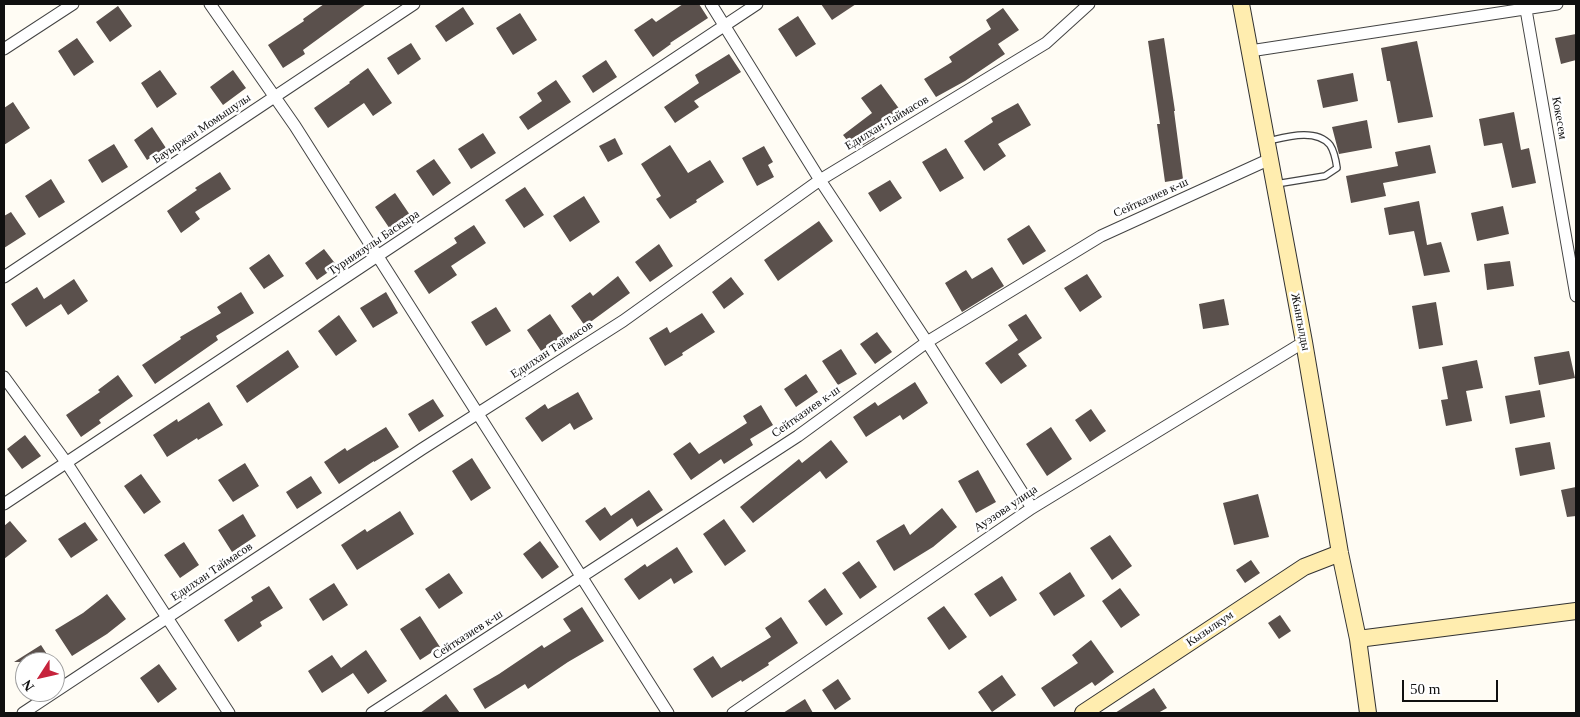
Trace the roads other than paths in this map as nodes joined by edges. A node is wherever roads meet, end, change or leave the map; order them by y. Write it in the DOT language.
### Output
graph roads {
  1 [pos="73,4"];
  2 [pos="210,4"];
  3 [pos="414,4"];
  4 [pos="711,4"];
  5 [pos="758,4"];
  6 [pos="1089,4"];
  7 [pos="1241,4"];
  8 [pos="1557,4"];
  9 [pos="1526,6"];
  10 [pos="725,24"];
  11 [pos="4,49"];
  12 [pos="1250,51"];
  13 [pos="275,97"];
  14 [pos="1266,141"];
  15 [pos="1270,159"];
  16 [pos="820,180"];
  17 [pos="1274,184"];
  18 [pos="378,257"];
  19 [pos="4,277"];
  20 [pos="1576,296"];
  21 [pos="927,342"];
  22 [pos="1304,342"];
  23 [pos="4,377"];
  24 [pos="477,414"];
  25 [pos="66,462"];
  26 [pos="4,504"];
  27 [pos="1032,508"];
  28 [pos="1340,553"];
  29 [pos="582,577"];
  30 [pos="1576,611"];
  31 [pos="167,618"];
  32 [pos="1358,640"];
  33 [pos="23,713"];
  34 [pos="229,713"];
  35 [pos="372,713"];
  36 [pos="668,713"];
  37 [pos="733,713"];
  38 [pos="1083,713"];
  39 [pos="1368,713"];
  1 -- 11 [label="street"];
  2 -- 13 [label="street"];
  3 -- 13 [label="street, Бауыржан Момышулы"];
  4 -- 10 [label="street"];
  5 -- 10 [label="street, Турниязулы Баскыра"];
  6 -- 16 [label="street, Едилхан Таймасов"];
  7 -- 12 [label="street, Жынгылды"];
  8 -- 9 [label="street"];
  9 -- 12 [label="street"];
  9 -- 20 [label="street, Кокесем"];
  10 -- 16 [label="street"];
  10 -- 18 [label="street, Турниязулы Баскыра"];
  12 -- 14 [label="street, Жынгылды"];
  13 -- 18 [label="street"];
  13 -- 19 [label="street, Бауыржан Момышулы"];
  14 -- 15 [label="street, Жынгылды"];
  14 -- 17 [label="lane"];
  15 -- 17 [label="street, Жынгылды"];
  15 -- 21 [label="street, Сейтказиев к-ш"];
  16 -- 21 [label="street"];
  16 -- 24 [label="street, Едилхан Таймасов"];
  17 -- 22 [label="street, Жынгылды"];
  18 -- 24 [label="street"];
  18 -- 25 [label="street, Турниязулы Баскыра"];
  21 -- 27 [label="street"];
  21 -- 29 [label="street, Сейтказиев к-ш"];
  22 -- 27 [label="street, Ауэзова улица"];
  22 -- 28 [label="street, Жынгылды"];
  23 -- 25 [label="street"];
  24 -- 29 [label="street"];
  24 -- 31 [label="street, Едилхан Таймасов"];
  25 -- 26 [label="street, Турниязулы Баскыра"];
  25 -- 31 [label="street"];
  27 -- 37 [label="street, Ауэзова улица"];
  28 -- 32 [label="street, Жынгылды"];
  28 -- 38 [label="street, Кызылкум"];
  29 -- 35 [label="street, Сейтказиев к-ш"];
  29 -- 36 [label="street"];
  30 -- 32 [label="street"];
  31 -- 33 [label="street, Едилхан Таймасов"];
  31 -- 34 [label="street"];
  32 -- 39 [label="street, Жынгылды"];
}
